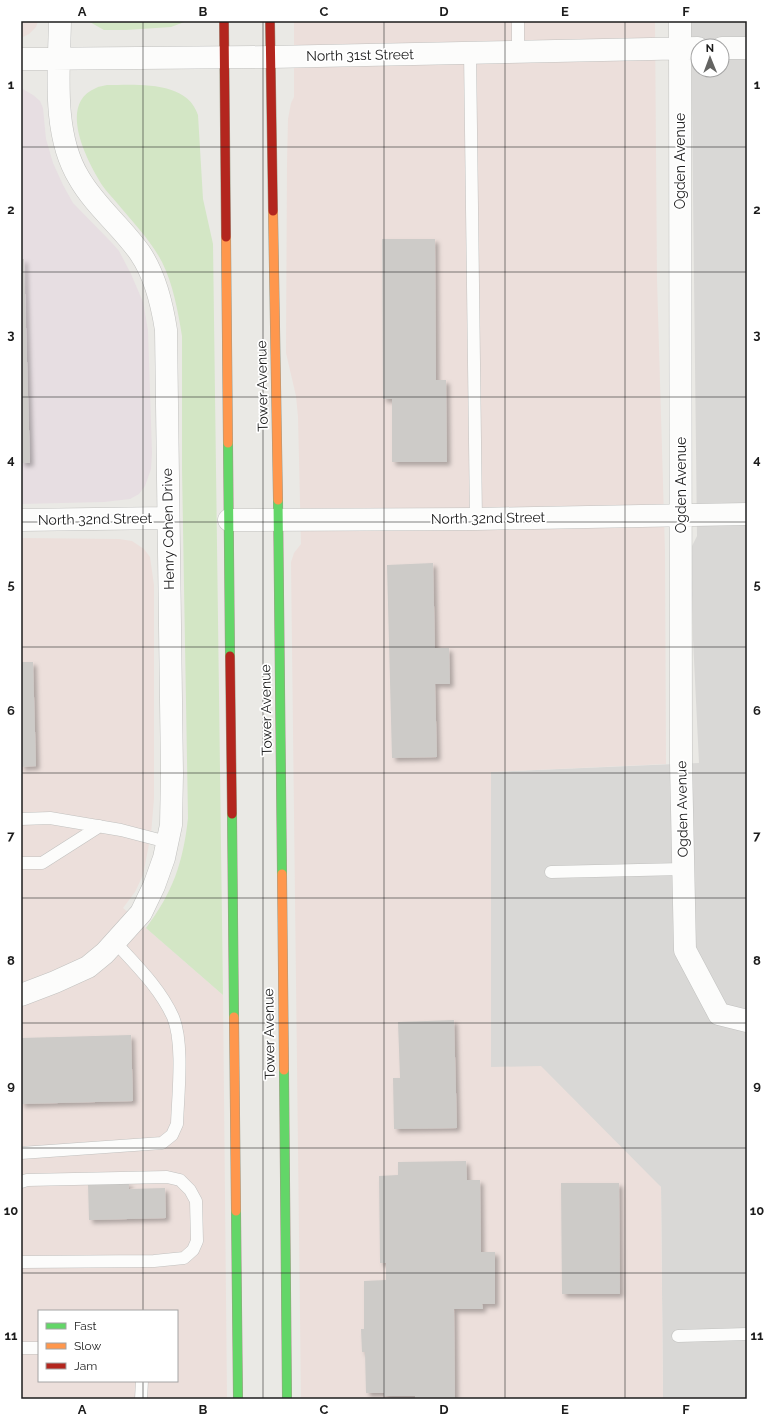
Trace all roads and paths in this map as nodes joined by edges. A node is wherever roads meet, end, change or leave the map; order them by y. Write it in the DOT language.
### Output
graph roads {
  1 [pos="60,21"];
  2 [pos="224,21"];
  3 [pos="270,21"];
  4 [pos="518,21"];
  5 [pos="680,21"];
  6 [pos="689,48"];
  7 [pos="730,48"];
  8 [pos="747,48"];
  9 [pos="518,51"];
  10 [pos="470,52"];
  11 [pos="271,56"];
  12 [pos="224,57"];
  13 [pos="59,58"];
  14 [pos="21,59"];
  15 [pos="747,514"];
  16 [pos="681,515"];
  17 [pos="168,518"];
  18 [pos="476,519"];
  19 [pos="21,520"];
  20 [pos="229,520"];
  21 [pos="278,520"];
  22 [pos="21,819"];
  23 [pos="100,826"];
  24 [pos="167,842"];
  25 [pos="21,863"];
  26 [pos="683,869"];
  27 [pos="552,872"];
  28 [pos="115,942"];
  29 [pos="21,995"];
  30 [pos="747,1021"];
  31 [pos="21,1153"];
  32 [pos="21,1182"];
  33 [pos="21,1262"];
  34 [pos="747,1334"];
  35 [pos="678,1336"];
  36 [pos="21,1348"];
  37 [pos="38,1348"];
  38 [pos="142,1382"];
  39 [pos="141,1399"];
  40 [pos="238,1399"];
  41 [pos="287,1399"];
  1 -- 13 [label="street, Henry Cohen Drive"];
  2 -- 12 [label="main road"];
  3 -- 11 [label="main road, Tower Avenue"];
  4 -- 9 [label="lane"];
  5 -- 6 [label="street, Ogden Avenue"];
  6 -- 9 [label="street, North 31st Street"];
  6 -- 16 [label="street, Ogden Avenue"];
  7 -- 8 [label="street"];
  9 -- 10 [label="street, North 31st Street"];
  10 -- 11 [label="street, North 31st Street"];
  10 -- 18 [label="lane"];
  11 -- 12 [label="street, North 31st Street"];
  11 -- 21 [label="main road, Tower Avenue"];
  12 -- 13 [label="street, North 31st Street"];
  12 -- 20 [label="main road"];
  13 -- 14 [label="street, North 31st Street"];
  13 -- 17 [label="street, Henry Cohen Drive"];
  15 -- 16 [label="street, North 32nd Street"];
  16 -- 18 [label="street, North 32nd Street"];
  16 -- 26 [label="street, Ogden Avenue"];
  17 -- 19 [label="street, North 32nd Street"];
  17 -- 24 [label="street, Henry Cohen Drive"];
  18 -- 21 [label="street, North 32nd Street"];
  20 -- 21 [label="street, North 32nd Street"];
  20 -- 40 [label="main road"];
  21 -- 41 [label="main road, Tower Avenue"];
  22 -- 23 [label="lane"];
  23 -- 24 [label="lane"];
  23 -- 25 [label="lane"];
  24 -- 28 [label="street, Henry Cohen Drive"];
  26 -- 27 [label="lane"];
  26 -- 30 [label="street, Ogden Avenue"];
  28 -- 29 [label="street, Henry Cohen Drive"];
  28 -- 31 [label="lane"];
  32 -- 33 [label="lane"];
  34 -- 35 [label="lane"];
  36 -- 37 [label="lane"];
  38 -- 39 [label="lane"];
}
